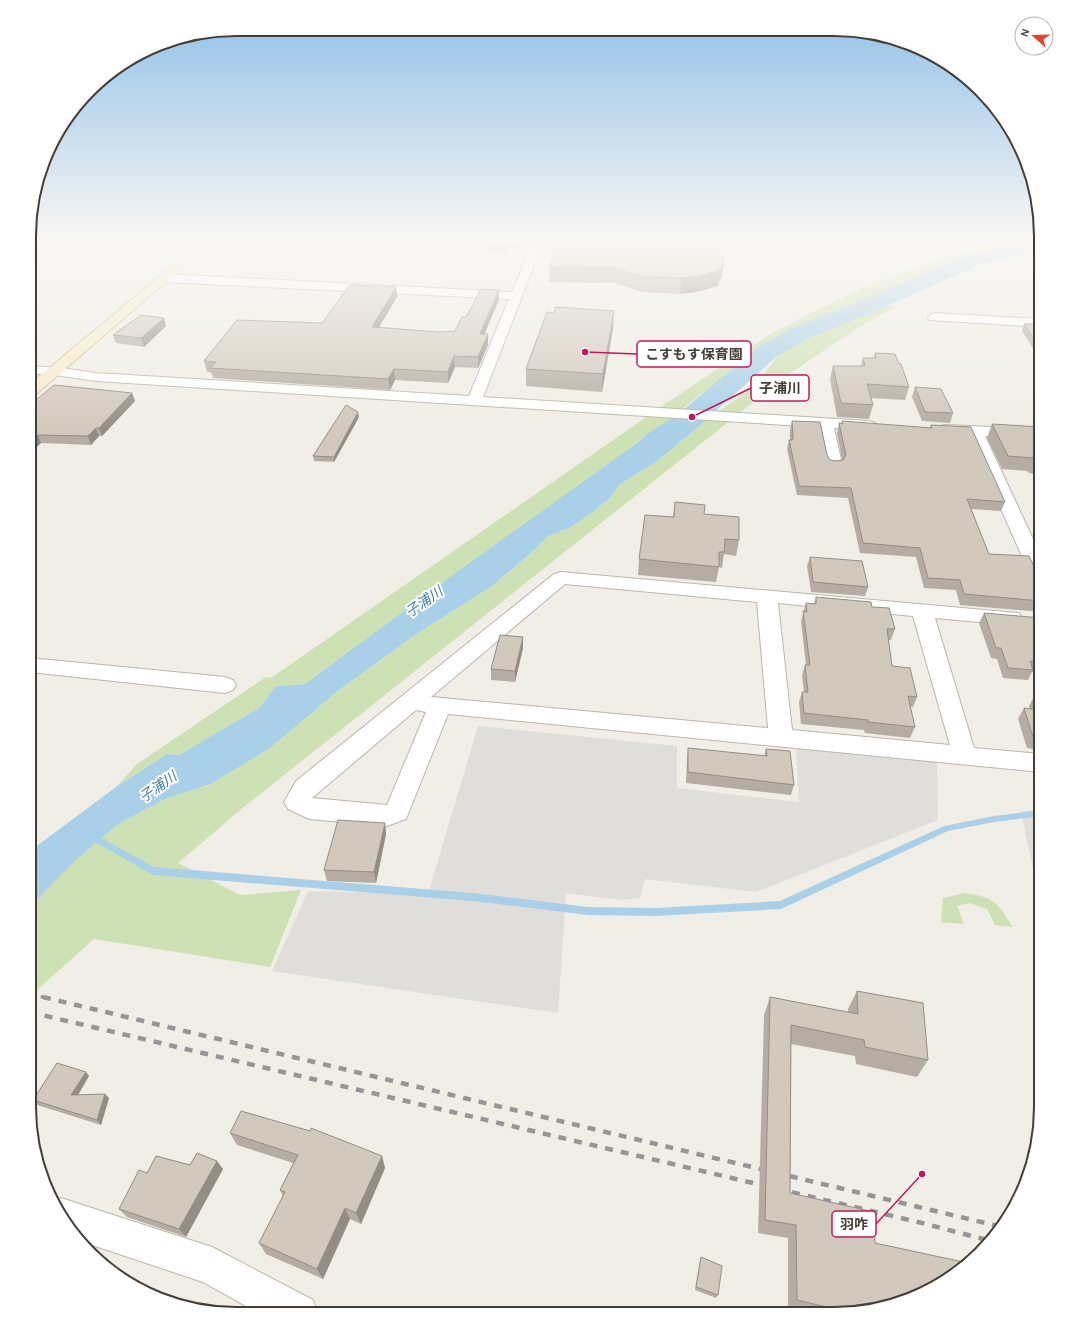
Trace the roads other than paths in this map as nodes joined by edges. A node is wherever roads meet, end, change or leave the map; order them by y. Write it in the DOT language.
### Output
graph roads {
  1 [pos="132,305"];
  2 [pos="512,305"];
  3 [pos="934,317"];
  4 [pos="1034,323"];
  5 [pos="36,370"];
  6 [pos="54,371"];
  7 [pos="36,387"];
  8 [pos="474,401"];
  9 [pos="825,424"];
  10 [pos="880,426"];
  11 [pos="928,429"];
  12 [pos="975,431"];
  13 [pos="1034,434"];
  14 [pos="834,464"];
  15 [pos="1034,562"];
  16 [pos="767,596"];
  17 [pos="922,610"];
  18 [pos="1033,620"];
  19 [pos="36,666"];
  20 [pos="225,685"];
  21 [pos="407,704"];
  22 [pos="440,705"];
  23 [pos="781,737"];
  24 [pos="966,756"];
  25 [pos="1034,762"];
  26 [pos="71,1219"];
  27 [pos="285,1307"];
  1 -- 6 [label="main road"];
  2 -- 8 [label="street"];
  3 -- 4 [label="street"];
  5 -- 6 [label="street"];
  6 -- 7 [label="main road"];
  6 -- 8 [label="street"];
  8 -- 9 [label="street"];
  9 -- 10 [label="street"];
  9 -- 14 [label="street"];
  11 -- 12 [label="street"];
  12 -- 13 [label="street"];
  12 -- 15 [label="street"];
  16 -- 17 [label="street"];
  16 -- 21 [label="street"];
  16 -- 23 [label="street"];
  17 -- 18 [label="street"];
  17 -- 24 [label="street"];
  19 -- 20 [label="street"];
  21 -- 22 [label="street"];
  21 -- 22 [label="street"];
  22 -- 23 [label="street"];
  23 -- 24 [label="street"];
  24 -- 25 [label="street"];
  26 -- 27 [label="street"];
}
